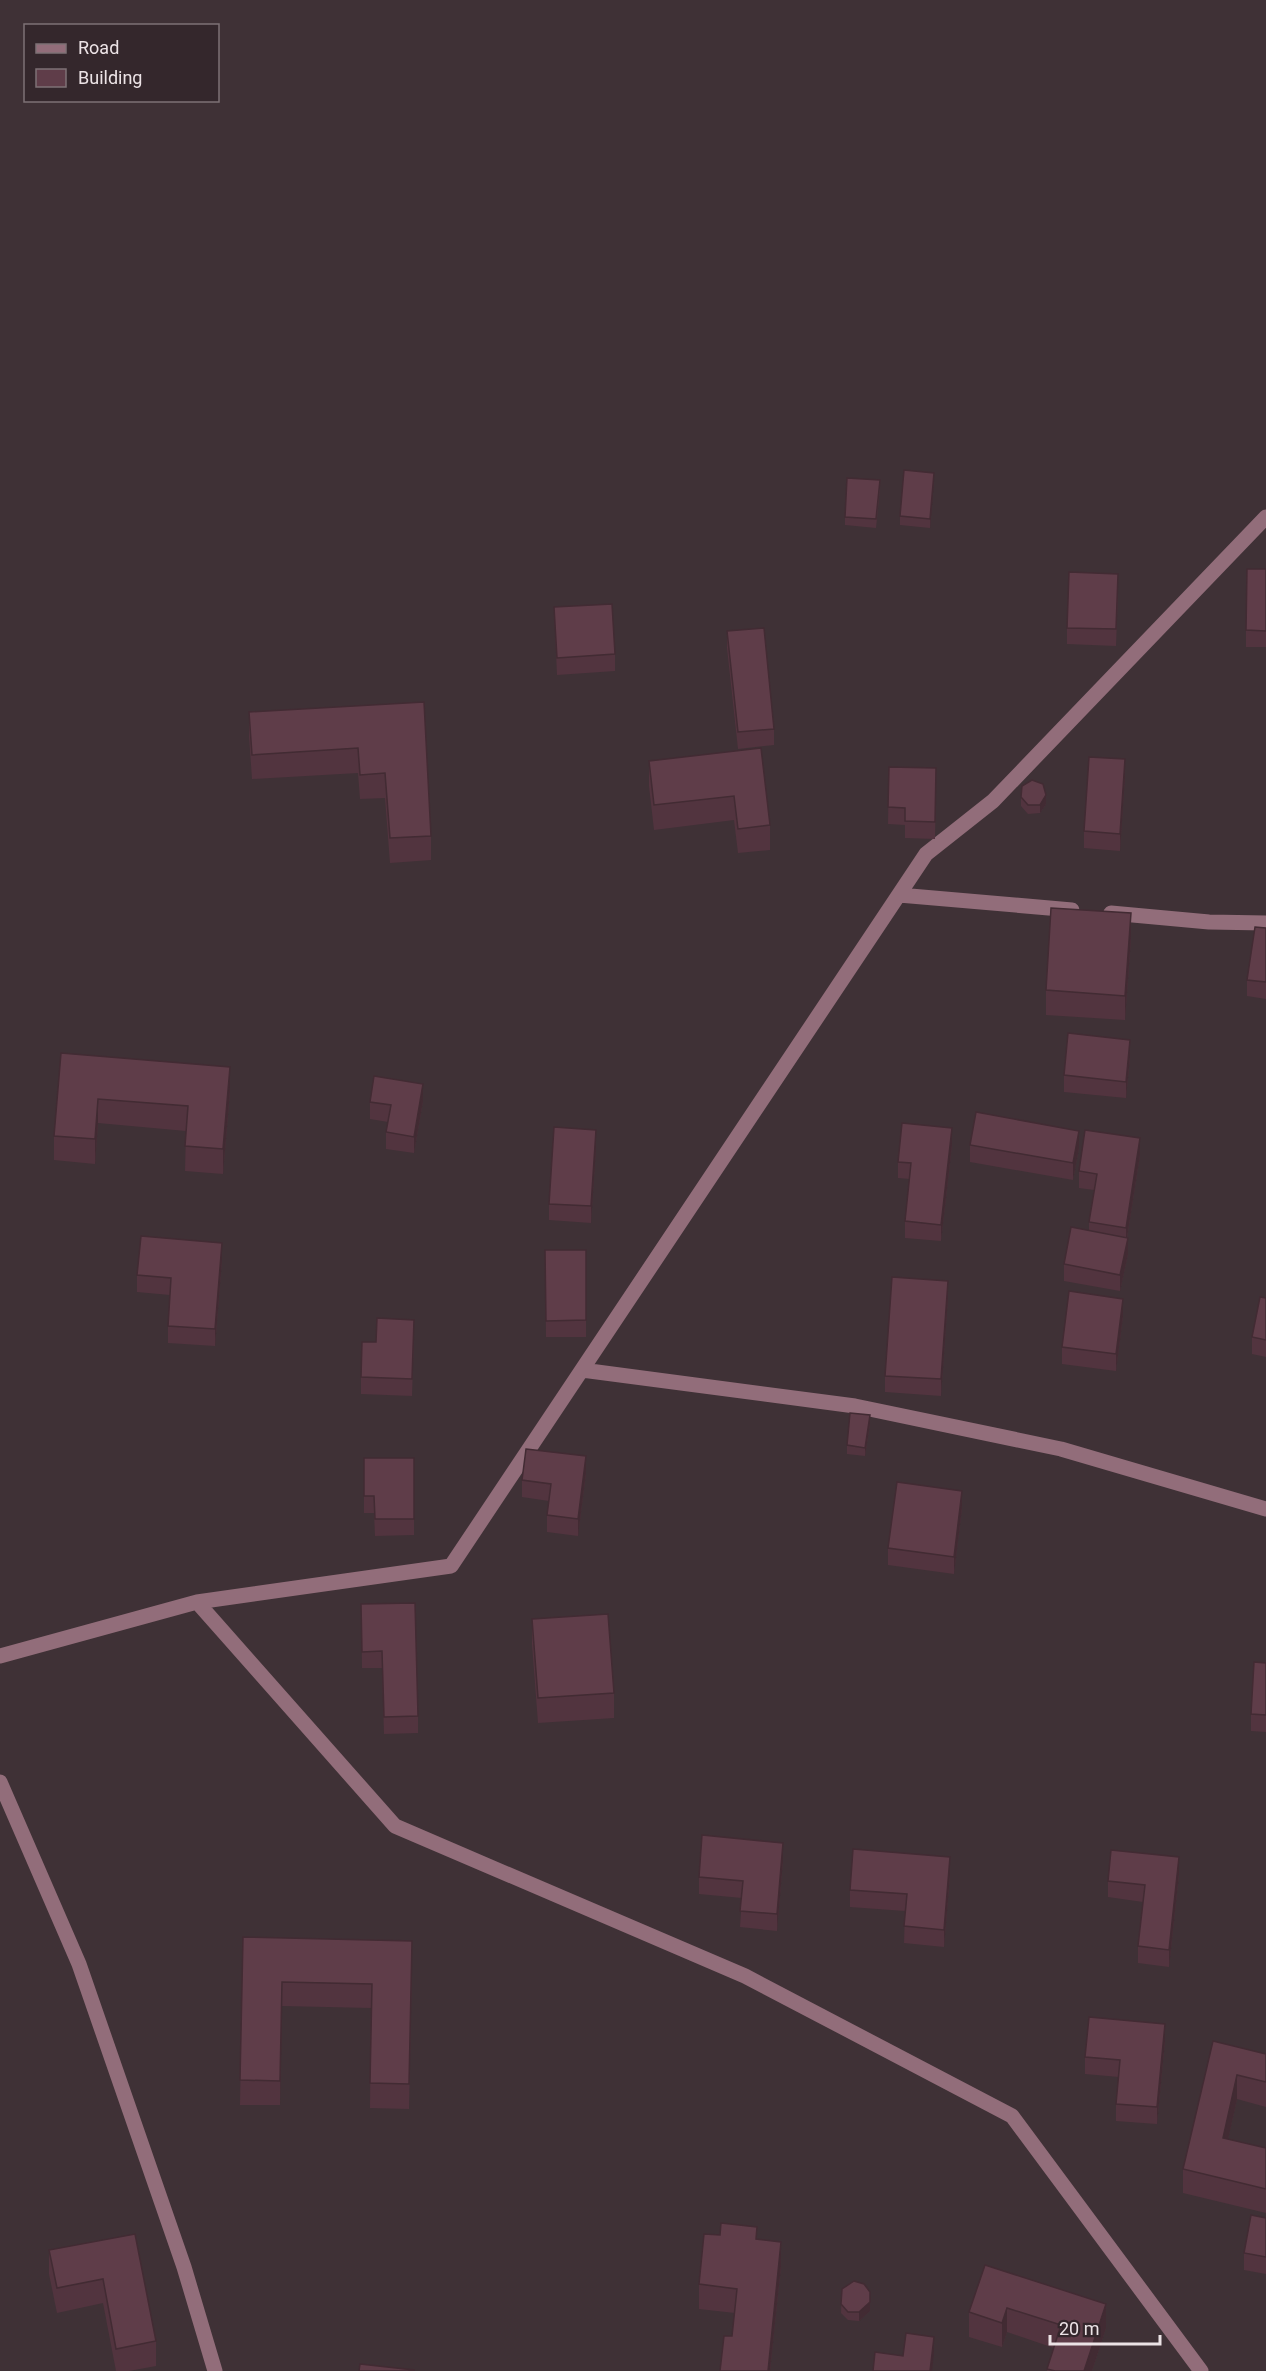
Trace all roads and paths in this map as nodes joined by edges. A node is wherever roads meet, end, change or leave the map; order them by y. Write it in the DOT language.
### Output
graph roads {
  1 [pos="1266,517"];
  2 [pos="898,895"];
  3 [pos="1266,924"];
  4 [pos="582,1370"];
  5 [pos="1266,1509"];
  6 [pos="196,1602"];
  7 [pos="0,1656"];
  8 [pos="0,1782"];
  9 [pos="215,2371"];
  10 [pos="1200,2371"];
  1 -- 2 [label="street"];
  2 -- 3 [label="street"];
  2 -- 4 [label="street"];
  4 -- 5 [label="street"];
  4 -- 6 [label="street"];
  6 -- 7 [label="street"];
  6 -- 10 [label="street"];
  8 -- 9 [label="street"];
}
